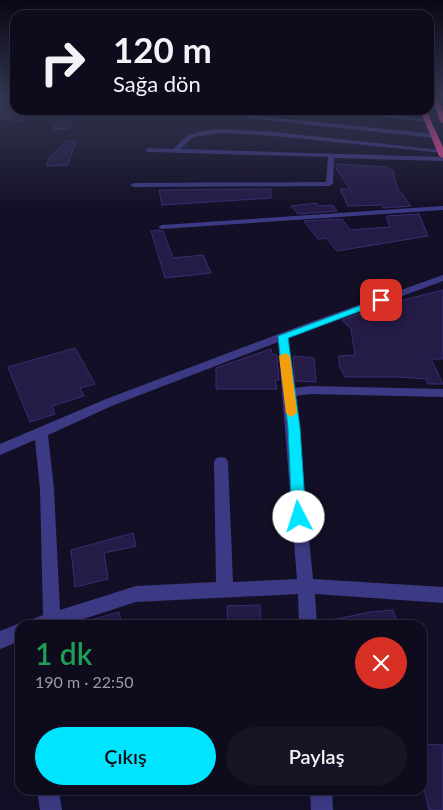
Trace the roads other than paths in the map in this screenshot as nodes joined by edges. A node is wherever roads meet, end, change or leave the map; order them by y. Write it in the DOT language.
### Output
graph roads {
  1 [pos="200,134"];
  2 [pos="272,134"];
  3 [pos="413,134"];
  4 [pos="434,136"];
  5 [pos="148,150"];
  6 [pos="176,150"];
  7 [pos="442,156"];
  8 [pos="331,157"];
  9 [pos="134,185"];
  10 [pos="443,208"];
  11 [pos="162,227"];
  12 [pos="443,278"];
  13 [pos="283,336"];
  14 [pos="288,393"];
  15 [pos="443,394"];
  16 [pos="41,433"];
  17 [pos="0,450"];
  18 [pos="221,462"];
  19 [pos="307,586"];
  20 [pos="225,590"];
  21 [pos="443,595"];
  22 [pos="46,620"];
  23 [pos="55,620"];
  24 [pos="308,620"];
  25 [pos="15,634"];
  26 [pos="0,640"];
  27 [pos="49,795"];
  28 [pos="321,795"];
  29 [pos="51,810"];
  30 [pos="322,810"];
  1 -- 6 [label="street"];
  2 -- 7 [label="street"];
  3 -- 4 [label="street"];
  4 -- 7 [label="highway"];
  5 -- 6 [label="street"];
  6 -- 8 [label="street"];
  7 -- 8 [label="street"];
  8 -- 9 [label="street"];
  10 -- 11 [label="street"];
  12 -- 13 [label="street"];
  13 -- 14 [label="street"];
  13 -- 16 [label="street"];
  14 -- 15 [label="street"];
  14 -- 19 [label="street"];
  16 -- 17 [label="street"];
  16 -- 22 [label="street"];
  18 -- 20 [label="street"];
  19 -- 20 [label="street"];
  19 -- 21 [label="street"];
  19 -- 24 [label="street"];
  20 -- 23 [label="street"];
  25 -- 26 [label="street"];
  27 -- 29 [label="street"];
  28 -- 30 [label="street"];
}
